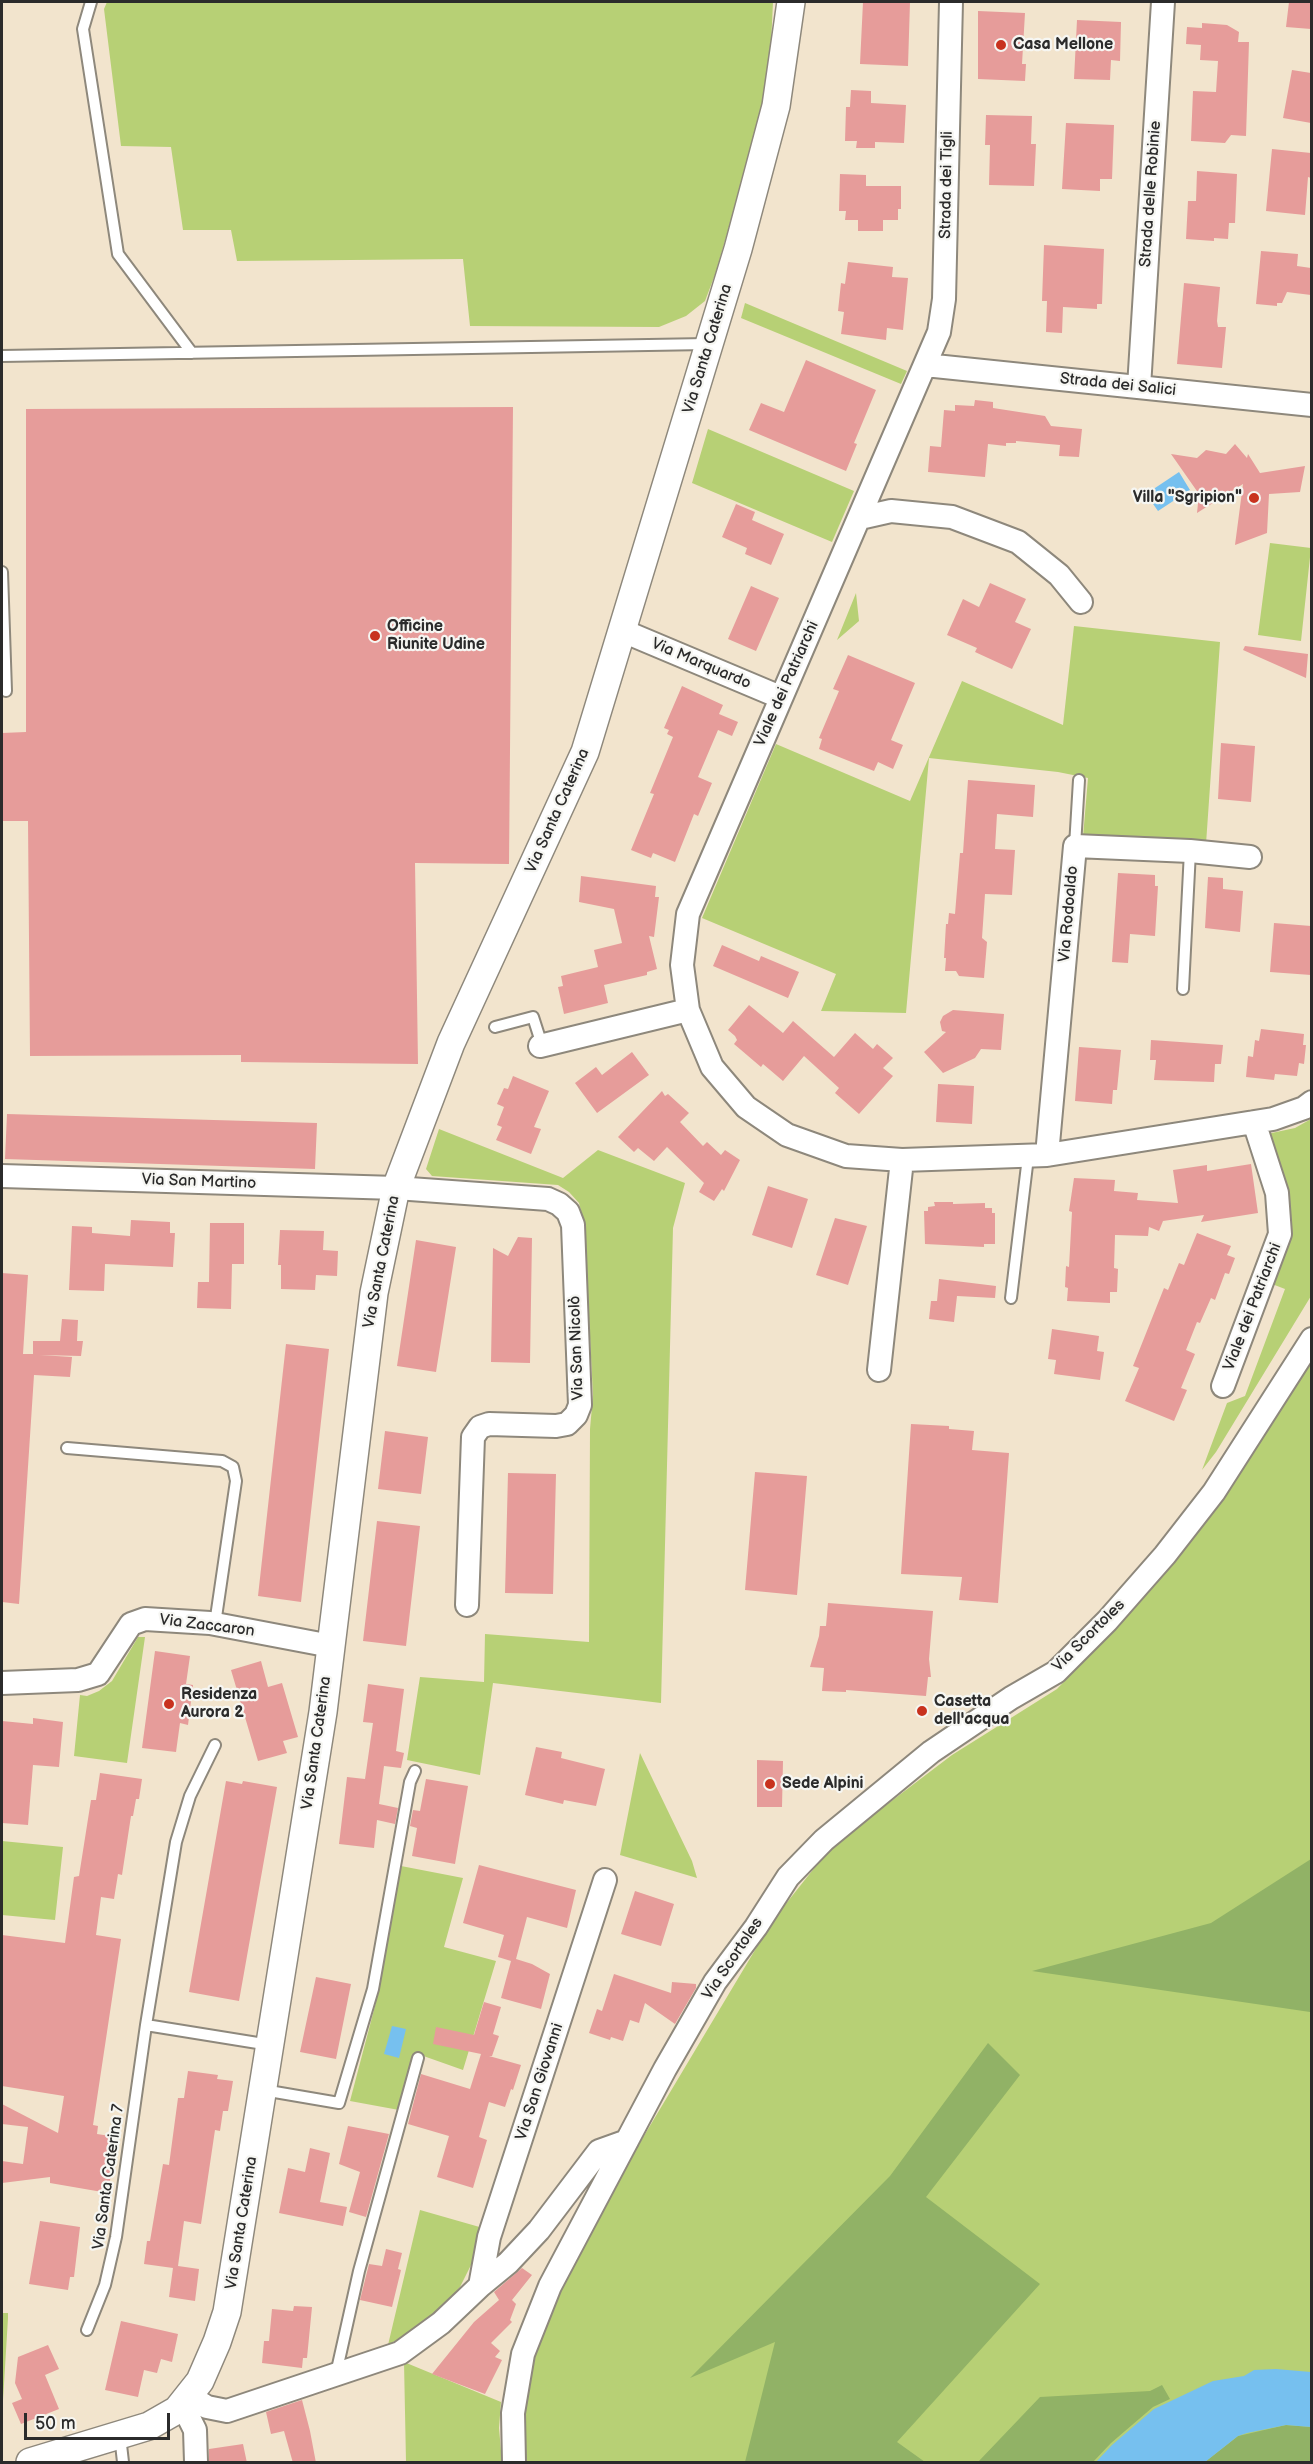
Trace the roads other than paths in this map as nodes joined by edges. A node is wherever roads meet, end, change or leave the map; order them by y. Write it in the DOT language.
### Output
graph roads {
  1 [pos="91,2"];
  2 [pos="791,2"];
  3 [pos="951,2"];
  4 [pos="1163,2"];
  5 [pos="710,344"];
  6 [pos="192,353"];
  7 [pos="2,356"];
  8 [pos="925,365"];
  9 [pos="1139,387"];
  10 [pos="1311,405"];
  11 [pos="860,518"];
  12 [pos="2,573"];
  13 [pos="1081,602"];
  14 [pos="623,631"];
  15 [pos="6,691"];
  16 [pos="780,697"];
  17 [pos="1079,780"];
  18 [pos="1075,846"];
  19 [pos="1190,851"];
  20 [pos="1250,856"];
  21 [pos="1183,989"];
  22 [pos="688,1010"];
  23 [pos="495,1027"];
  24 [pos="541,1045"];
  25 [pos="1311,1102"];
  26 [pos="1254,1122"];
  27 [pos="1037,1156"];
  28 [pos="902,1160"];
  29 [pos="2,1176"];
  30 [pos="396,1188"];
  31 [pos="1011,1298"];
  32 [pos="1311,1339"];
  33 [pos="879,1370"];
  34 [pos="1223,1386"];
  35 [pos="67,1448"];
  36 [pos="467,1605"];
  37 [pos="214,1624"];
  38 [pos="331,1646"];
  39 [pos="2,1683"];
  40 [pos="215,1744"];
  41 [pos="415,1771"];
  42 [pos="605,1880"];
  43 [pos="146,2025"];
  44 [pos="270,2045"];
  45 [pos="418,2058"];
  46 [pos="263,2090"];
  47 [pos="627,2141"];
  48 [pos="480,2286"];
  49 [pos="87,2330"];
  50 [pos="336,2376"];
  51 [pos="185,2400"];
  52 [pos="119,2435"];
  53 [pos="38,2461"];
  54 [pos="123,2463"];
  55 [pos="196,2463"];
  56 [pos="514,2463"];
  1 -- 6 [label="lane"];
  2 -- 5 [label="street, Via Santa Caterina"];
  3 -- 8 [label="street, Strada dei Tigli"];
  4 -- 9 [label="street, Strada delle Robinie"];
  5 -- 6 [label="lane"];
  5 -- 14 [label="street, Via Santa Caterina"];
  6 -- 7 [label="lane"];
  8 -- 9 [label="street, Strada dei Salici"];
  8 -- 11 [label="street, Viale dei Patriarchi"];
  9 -- 10 [label="street, Strada dei Salici"];
  11 -- 13 [label="street"];
  11 -- 16 [label="street, Viale dei Patriarchi"];
  12 -- 15 [label="lane"];
  14 -- 16 [label="street, Via Marquardo"];
  14 -- 30 [label="street, Via Santa Caterina"];
  16 -- 22 [label="street, Viale dei Patriarchi"];
  17 -- 18 [label="lane"];
  18 -- 19 [label="street, Via Rodoaldo"];
  18 -- 27 [label="street, Via Rodoaldo"];
  19 -- 20 [label="street, Via Rodoaldo"];
  19 -- 21 [label="lane"];
  22 -- 24 [label="street"];
  22 -- 28 [label="street, Viale dei Patriarchi"];
  23 -- 24 [label="lane"];
  25 -- 26 [label="street, Viale dei Patriarchi"];
  26 -- 27 [label="street, Viale dei Patriarchi"];
  26 -- 34 [label="street, Viale dei Patriarchi"];
  27 -- 28 [label="street, Viale dei Patriarchi"];
  27 -- 31 [label="lane"];
  28 -- 33 [label="street"];
  29 -- 30 [label="street, Via San Martino"];
  30 -- 36 [label="street, Via San Nicolò"];
  30 -- 38 [label="street, Via Santa Caterina"];
  32 -- 47 [label="street, Via Scortoles"];
  35 -- 37 [label="lane"];
  37 -- 38 [label="street, Via Zaccaron"];
  37 -- 39 [label="street, Via Zaccaron"];
  38 -- 44 [label="street, Via Santa Caterina"];
  40 -- 43 [label="lane, Via Santa Caterina 7"];
  41 -- 46 [label="lane"];
  42 -- 48 [label="street, Via San Giovanni"];
  43 -- 44 [label="lane"];
  43 -- 49 [label="lane, Via Santa Caterina 7"];
  44 -- 46 [label="street, Via Santa Caterina"];
  45 -- 50 [label="lane"];
  46 -- 51 [label="street, Via Santa Caterina"];
  47 -- 48 [label="street"];
  47 -- 56 [label="street, Via Scortoles"];
  48 -- 50 [label="street"];
  50 -- 51 [label="street"];
  51 -- 52 [label="street, Via Santa Caterina"];
  51 -- 55 [label="street"];
  52 -- 53 [label="street, Via Santa Caterina"];
  52 -- 54 [label="lane"];
}
